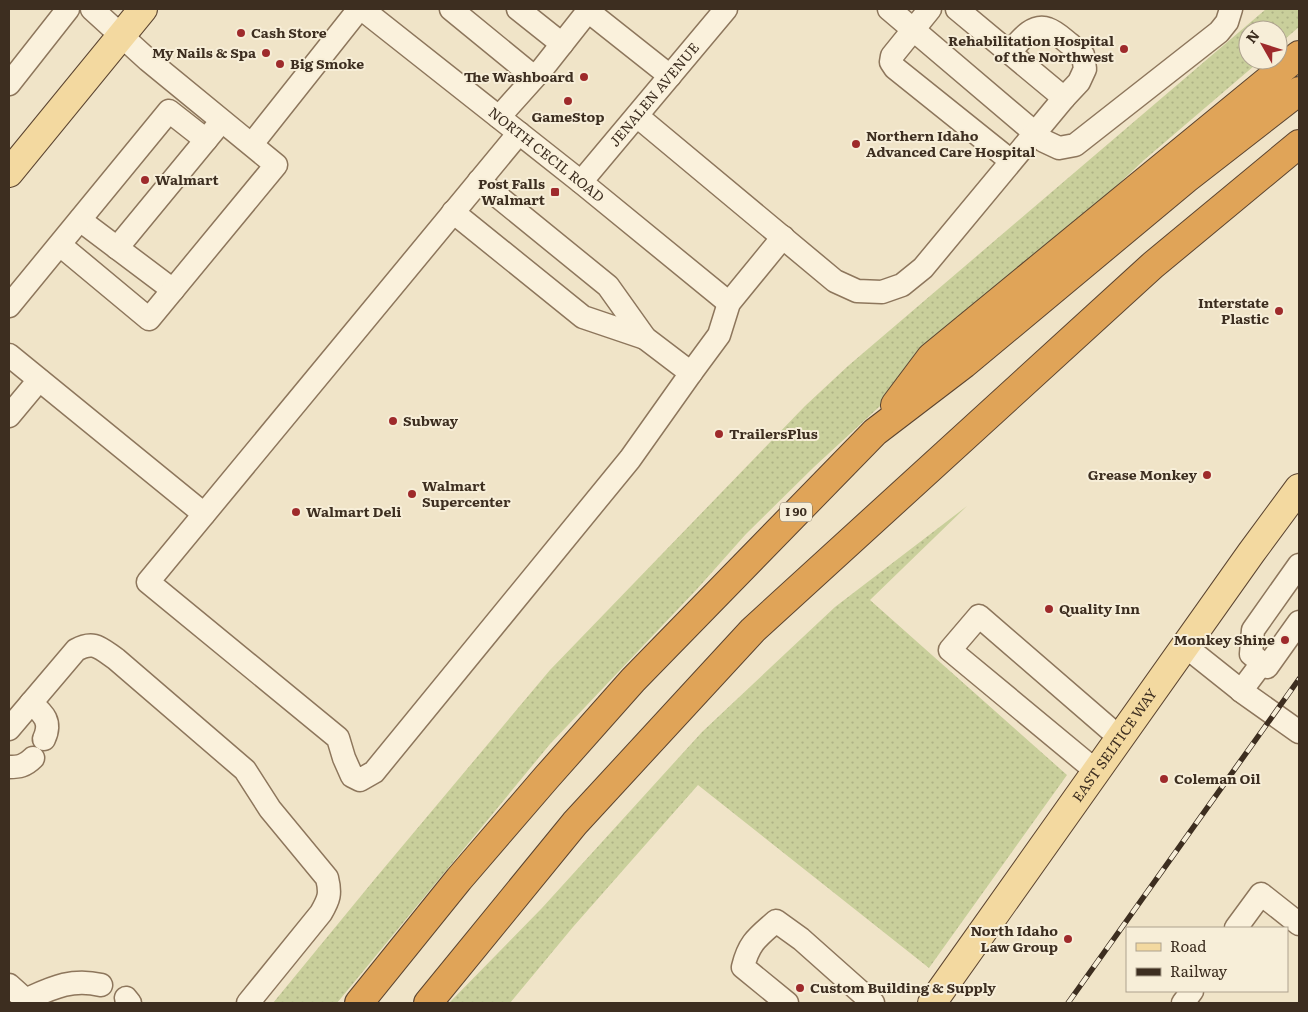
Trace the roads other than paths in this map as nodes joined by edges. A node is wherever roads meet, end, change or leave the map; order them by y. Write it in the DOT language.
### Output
graph roads {
  1 [pos="92,9"];
  2 [pos="143,9"];
  3 [pos="361,9"];
  4 [pos="451,9"];
  5 [pos="518,9"];
  6 [pos="888,9"];
  7 [pos="930,9"];
  8 [pos="957,9"];
  9 [pos="1231,9"];
  10 [pos="65,10"];
  11 [pos="587,10"];
  12 [pos="720,11"];
  13 [pos="913,30"];
  14 [pos="121,36"];
  15 [pos="562,44"];
  16 [pos="1010,52"];
  17 [pos="1299,55"];
  18 [pos="670,76"];
  19 [pos="534,77"];
  20 [pos="9,84"];
  21 [pos="1299,91"];
  22 [pos="1064,98"];
  23 [pos="637,116"];
  24 [pos="499,117"];
  25 [pos="222,120"];
  26 [pos="519,133"];
  27 [pos="1035,133"];
  28 [pos="206,140"];
  29 [pos="252,144"];
  30 [pos="1299,144"];
  31 [pos="1011,161"];
  32 [pos="11,167"];
  33 [pos="1299,169"];
  34 [pos="479,181"];
  35 [pos="582,182"];
  36 [pos="453,212"];
  37 [pos="80,220"];
  38 [pos="783,237"];
  39 [pos="60,245"];
  40 [pos="117,248"];
  41 [pos="1153,265"];
  42 [pos="173,290"];
  43 [pos="729,303"];
  44 [pos="9,306"];
  45 [pos="645,338"];
  46 [pos="9,355"];
  47 [pos="690,373"];
  48 [pos="39,380"];
  49 [pos="10,412"];
  50 [pos="875,432"];
  51 [pos="1299,488"];
  52 [pos="204,514"];
  53 [pos="1299,565"];
  54 [pos="1299,622"];
  55 [pos="1185,646"];
  56 [pos="1262,663"];
  57 [pos="1242,691"];
  58 [pos="31,703"];
  59 [pos="9,729"];
  60 [pos="1299,732"];
  61 [pos="1120,738"];
  62 [pos="44,739"];
  63 [pos="33,758"];
  64 [pos="9,767"];
  65 [pos="1096,771"];
  66 [pos="1299,924"];
  67 [pos="1237,927"];
  68 [pos="101,985"];
  69 [pos="1191,992"];
  70 [pos="21,996"];
  71 [pos="248,1003"];
  72 [pos="359,1003"];
  73 [pos="428,1003"];
  74 [pos="787,1003"];
  75 [pos="873,1003"];
  76 [pos="932,1003"];
  77 [pos="1183,1003"];
  1 -- 14 [label="street"];
  2 -- 14 [label="main road"];
  3 -- 24 [label="street, NORTH CECIL ROAD"];
  3 -- 29 [label="street"];
  4 -- 19 [label="street"];
  5 -- 15 [label="street"];
  6 -- 13 [label="street"];
  7 -- 13 [label="street"];
  8 -- 16 [label="street"];
  9 -- 27 [label="street"];
  10 -- 20 [label="street"];
  11 -- 15 [label="street"];
  11 -- 18 [label="street"];
  12 -- 18 [label="street, JENALEN AVENUE"];
  13 -- 27 [label="street"];
  13 -- 31 [label="street"];
  14 -- 25 [label="street"];
  14 -- 32 [label="main road"];
  15 -- 19 [label="street"];
  16 -- 22 [label="street"];
  16 -- 22 [label="street"];
  17 -- 50 [label="highway"];
  18 -- 23 [label="street, JENALEN AVENUE"];
  19 -- 24 [label="street"];
  21 -- 50 [label="highway, I 90"];
  22 -- 27 [label="street"];
  23 -- 35 [label="street, JENALEN AVENUE"];
  23 -- 38 [label="street"];
  24 -- 26 [label="street, NORTH CECIL ROAD"];
  25 -- 28 [label="street"];
  25 -- 29 [label="street"];
  26 -- 34 [label="street"];
  26 -- 35 [label="street, NORTH CECIL ROAD"];
  27 -- 31 [label="street"];
  28 -- 37 [label="street"];
  28 -- 40 [label="street"];
  29 -- 42 [label="street"];
  30 -- 41 [label="highway"];
  31 -- 38 [label="street"];
  33 -- 41 [label="highway"];
  34 -- 36 [label="street"];
  34 -- 45 [label="street"];
  35 -- 43 [label="street, NORTH CECIL ROAD"];
  36 -- 45 [label="street"];
  36 -- 52 [label="street"];
  37 -- 39 [label="street"];
  37 -- 40 [label="street"];
  38 -- 43 [label="street"];
  39 -- 42 [label="street"];
  39 -- 44 [label="street"];
  40 -- 42 [label="street"];
  41 -- 73 [label="highway"];
  43 -- 47 [label="street"];
  45 -- 47 [label="street"];
  46 -- 48 [label="street"];
  47 -- 52 [label="street"];
  48 -- 49 [label="street"];
  48 -- 52 [label="street"];
  50 -- 72 [label="highway, I 90"];
  51 -- 55 [label="main road, EAST SELTICE WAY"];
  53 -- 56 [label="street"];
  54 -- 56 [label="street"];
  55 -- 57 [label="street"];
  55 -- 61 [label="main road, EAST SELTICE WAY"];
  56 -- 57 [label="street"];
  57 -- 60 [label="street"];
  58 -- 59 [label="street"];
  58 -- 62 [label="street"];
  58 -- 71 [label="street"];
  61 -- 65 [label="main road, EAST SELTICE WAY"];
  61 -- 65 [label="street"];
  63 -- 64 [label="street"];
  65 -- 76 [label="main road, EAST SELTICE WAY"];
  66 -- 67 [label="street"];
  68 -- 70 [label="street"];
  69 -- 77 [label="street"];
  74 -- 75 [label="street"];
}
